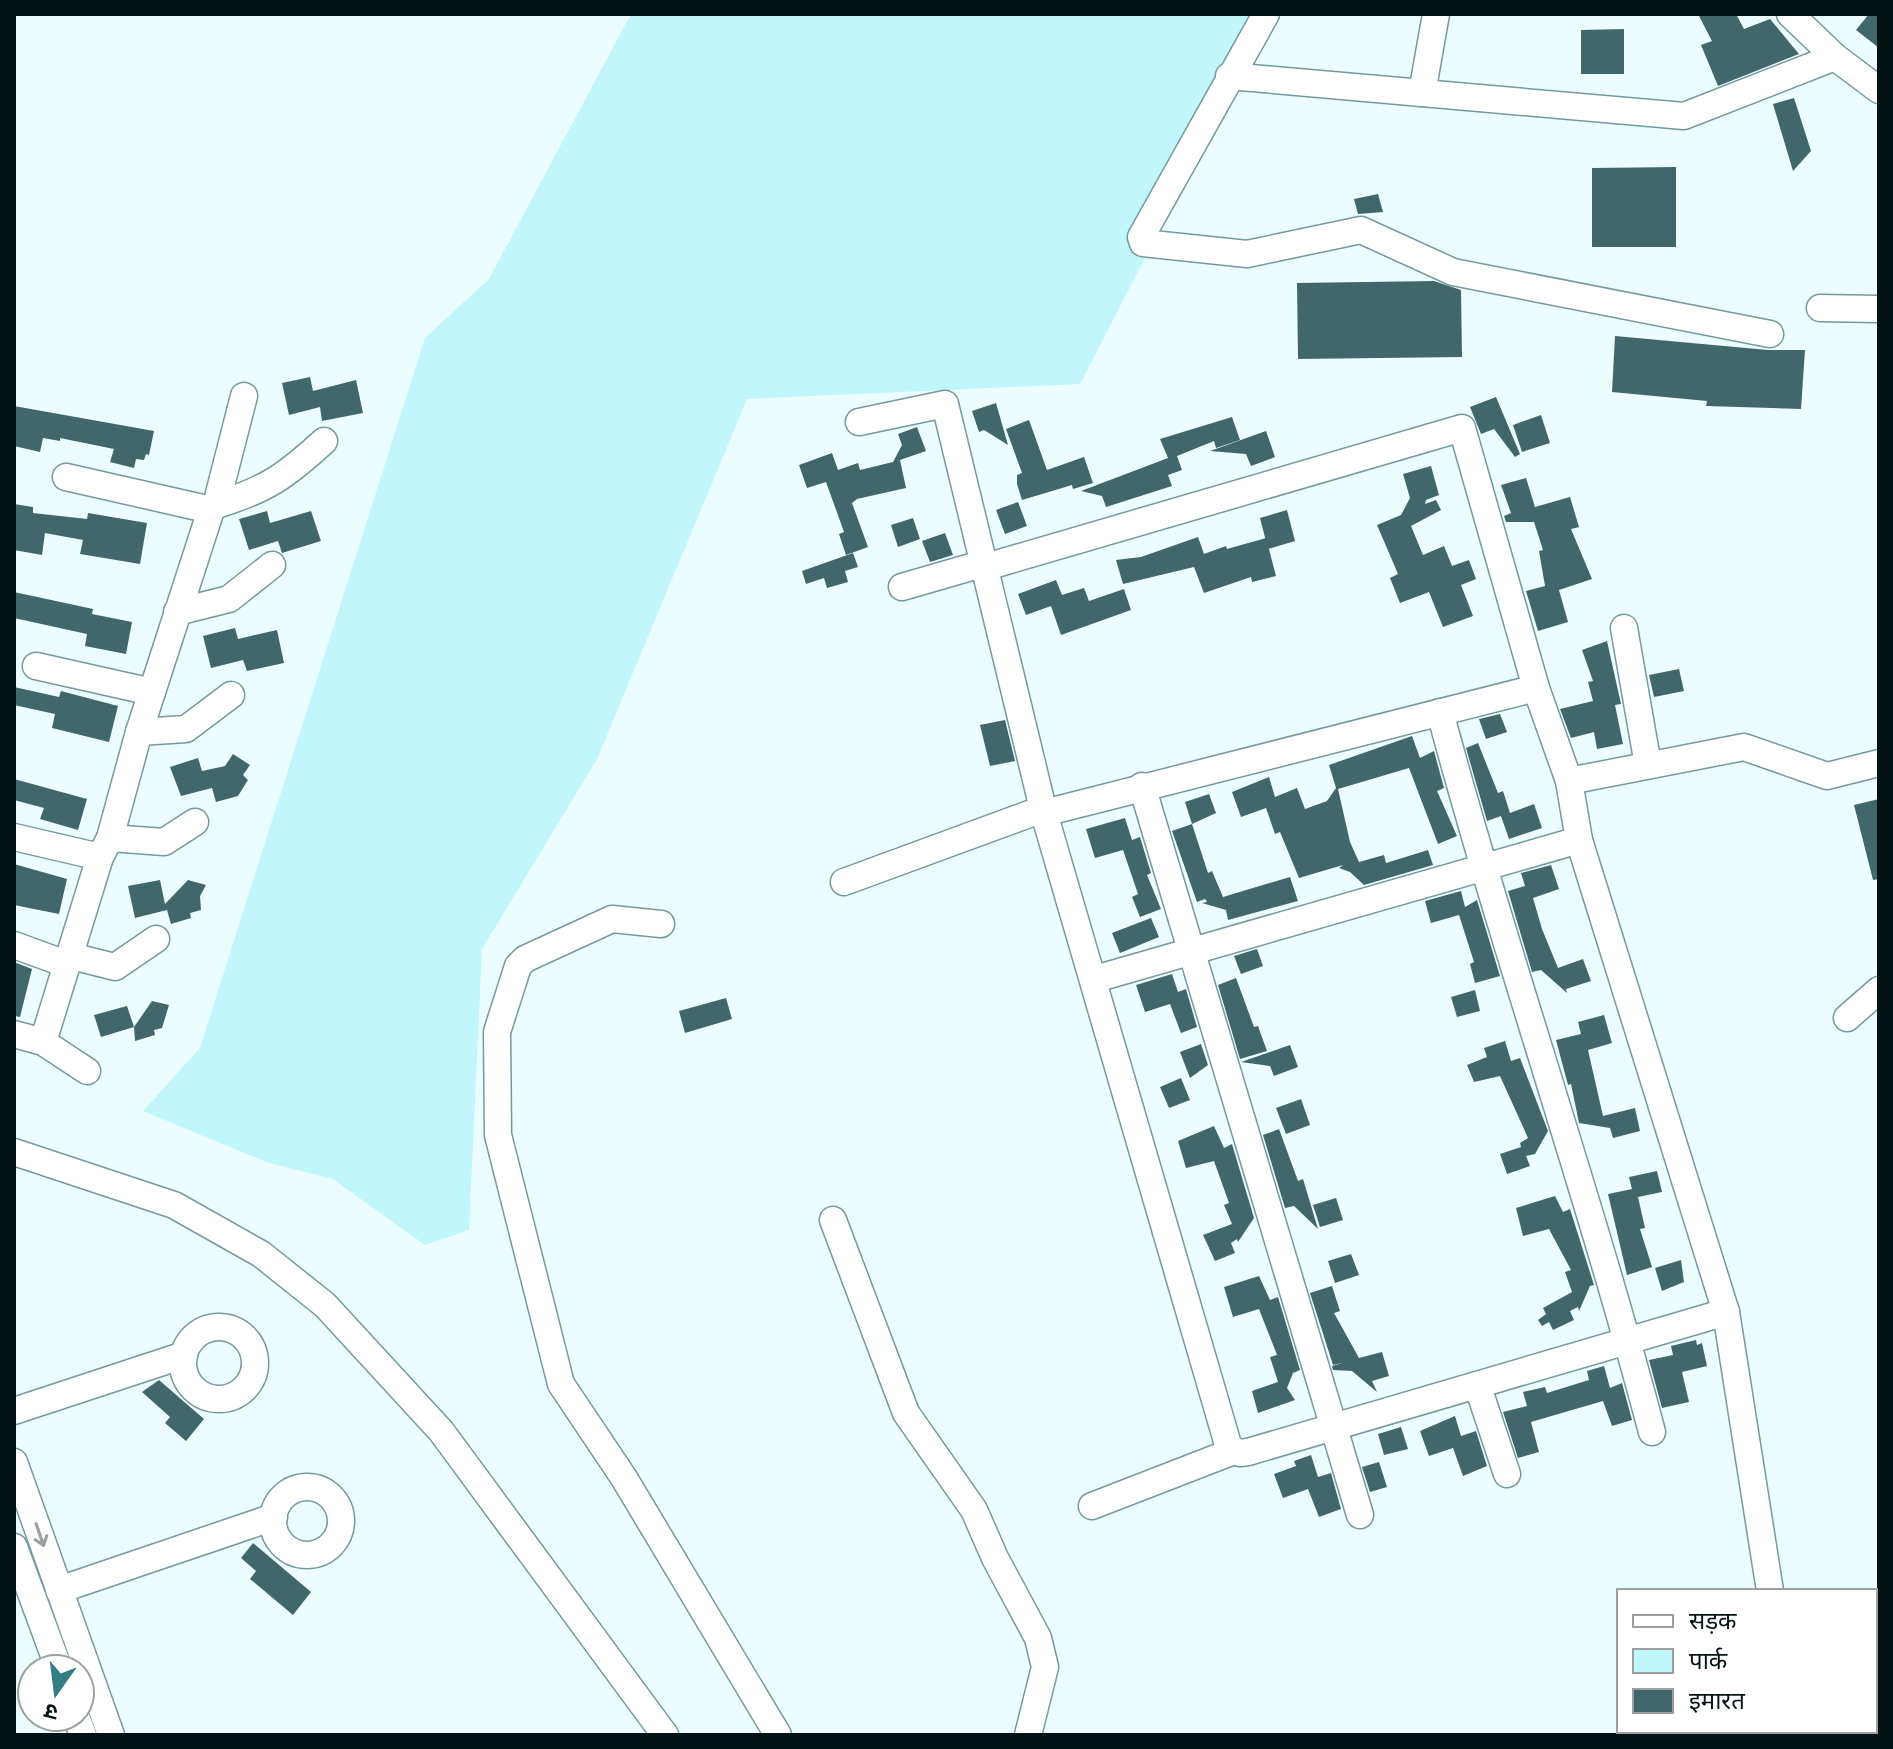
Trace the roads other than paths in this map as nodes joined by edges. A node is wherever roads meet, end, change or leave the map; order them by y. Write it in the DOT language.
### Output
graph roads {
  1 [pos="1266,14"];
  2 [pos="1436,14"];
  3 [pos="1790,14"];
  4 [pos="1835,57"];
  5 [pos="1229,76"];
  6 [pos="1879,90"];
  7 [pos="1422,93"];
  8 [pos="1820,308"];
  9 [pos="1879,309"];
  10 [pos="1770,334"];
  11 [pos="244,396"];
  12 [pos="859,422"];
  13 [pos="324,441"];
  14 [pos="66,477"];
  15 [pos="214,508"];
  16 [pos="272,565"];
  17 [pos="985,565"];
  18 [pos="902,587"];
  19 [pos="177,612"];
  20 [pos="1624,628"];
  21 [pos="36,666"];
  22 [pos="1536,688"];
  23 [pos="152,692"];
  24 [pos="231,695"];
  25 [pos="1440,712"];
  26 [pos="139,732"];
  27 [pos="1879,763"];
  28 [pos="1648,765"];
  29 [pos="1569,781"];
  30 [pos="1142,786"];
  31 [pos="1044,811"];
  32 [pos="195,822"];
  33 [pos="14,837"];
  34 [pos="1579,840"];
  35 [pos="105,848"];
  36 [pos="1482,870"];
  37 [pos="844,882"];
  38 [pos="661,924"];
  39 [pos="156,939"];
  40 [pos="14,945"];
  41 [pos="1192,951"];
  42 [pos="68,960"];
  43 [pos="1095,979"];
  44 [pos="1879,987"];
  45 [pos="1847,1018"];
  46 [pos="14,1034"];
  47 [pos="43,1042"];
  48 [pos="87,1071"];
  49 [pos="14,1152"];
  50 [pos="833,1220"];
  51 [pos="1726,1312"];
  52 [pos="1627,1339"];
  53 [pos="184,1355"];
  54 [pos="1478,1387"];
  55 [pos="14,1411"];
  56 [pos="1335,1428"];
  57 [pos="1652,1432"];
  58 [pos="1234,1451"];
  59 [pos="14,1462"];
  60 [pos="1507,1474"];
  61 [pos="1092,1506"];
  62 [pos="1360,1515"];
  63 [pos="274,1517"];
  64 [pos="14,1547"];
  65 [pos="1770,1589"];
  66 [pos="59,1590"];
  67 [pos="53,1653"];
  68 [pos="111,1735"];
  69 [pos="665,1735"];
  70 [pos="778,1735"];
  71 [pos="1028,1735"];
  1 -- 5 [label="street"];
  2 -- 7 [label="street"];
  3 -- 4 [label="street"];
  4 -- 6 [label="street"];
  4 -- 7 [label="street"];
  5 -- 7 [label="street"];
  5 -- 10 [label="street"];
  8 -- 9 [label="street"];
  11 -- 15 [label="street"];
  12 -- 17 [label="street"];
  13 -- 15 [label="street"];
  14 -- 15 [label="street"];
  15 -- 19 [label="street"];
  16 -- 19 [label="street"];
  17 -- 18 [label="street"];
  17 -- 22 [label="street"];
  17 -- 31 [label="street"];
  19 -- 23 [label="street"];
  20 -- 28 [label="street"];
  21 -- 23 [label="street"];
  22 -- 25 [label="street"];
  22 -- 29 [label="street"];
  23 -- 26 [label="street"];
  24 -- 26 [label="street"];
  25 -- 30 [label="street"];
  25 -- 36 [label="street"];
  26 -- 35 [label="street"];
  27 -- 28 [label="street"];
  28 -- 29 [label="street"];
  29 -- 34 [label="street"];
  30 -- 31 [label="street"];
  30 -- 41 [label="street"];
  31 -- 37 [label="street"];
  31 -- 43 [label="street"];
  32 -- 35 [label="street"];
  33 -- 35 [label="street"];
  34 -- 36 [label="street"];
  34 -- 51 [label="street"];
  35 -- 42 [label="street"];
  36 -- 41 [label="street"];
  36 -- 52 [label="street"];
  38 -- 70 [label="street"];
  39 -- 42 [label="street"];
  40 -- 42 [label="street"];
  41 -- 43 [label="street"];
  41 -- 56 [label="street"];
  42 -- 47 [label="street"];
  43 -- 58 [label="street"];
  44 -- 45 [label="street"];
  46 -- 47 [label="street"];
  47 -- 48 [label="street"];
  49 -- 69 [label="street"];
  50 -- 71 [label="street"];
  51 -- 52 [label="street"];
  51 -- 65 [label="street"];
  52 -- 54 [label="street"];
  52 -- 57 [label="street"];
  53 -- 55 [label="street"];
  54 -- 56 [label="street"];
  54 -- 60 [label="street"];
  56 -- 58 [label="street"];
  56 -- 62 [label="street"];
  58 -- 61 [label="street"];
  59 -- 66 [label="street, one-way"];
  63 -- 66 [label="street"];
  64 -- 67 [label="street"];
  66 -- 68 [label="street"];
}
